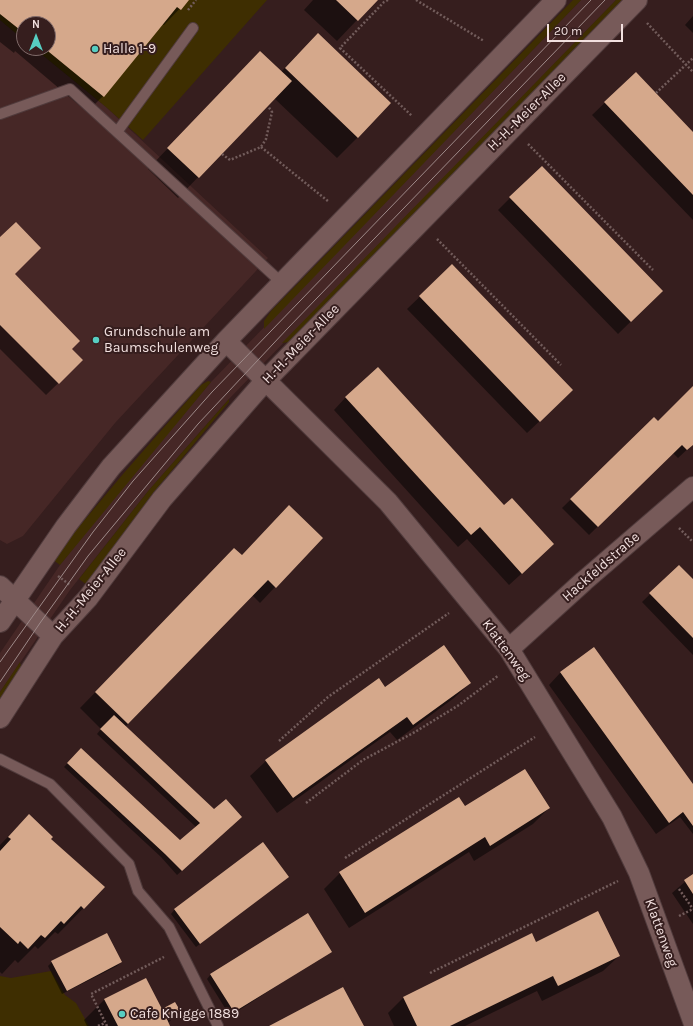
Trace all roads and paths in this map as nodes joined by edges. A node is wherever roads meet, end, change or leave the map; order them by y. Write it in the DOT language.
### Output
graph roads {
  1 [pos="196,0"];
  2 [pos="388,0"];
  3 [pos="416,0"];
  4 [pos="556,0"];
  5 [pos="634,3"];
  6 [pos="184,15"];
  7 [pos="193,28"];
  8 [pos="504,53"];
  9 [pos="693,58"];
  10 [pos="686,65"];
  11 [pos="693,72"];
  12 [pos="656,93"];
  13 [pos="268,106"];
  14 [pos="0,114"];
  15 [pos="512,128"];
  16 [pos="117,132"];
  17 [pos="428,132"];
  18 [pos="261,147"];
  19 [pos="222,154"];
  20 [pos="346,216"];
  21 [pos="419,221"];
  22 [pos="653,270"];
  23 [pos="282,283"];
  24 [pos="226,341"];
  25 [pos="562,365"];
  26 [pos="266,380"];
  27 [pos="693,487"];
  28 [pos="55,574"];
  29 [pos="75,588"];
  30 [pos="7,593"];
  31 [pos="469,600"];
  32 [pos="0,622"];
  33 [pos="54,636"];
  34 [pos="513,656"];
  35 [pos="0,718"];
  36 [pos="556,724"];
  37 [pos="279,741"];
  38 [pos="0,759"];
  39 [pos="306,802"];
  40 [pos="345,858"];
  41 [pos="639,874"];
  42 [pos="679,889"];
  43 [pos="693,909"];
  44 [pos="684,914"];
  45 [pos="180,950"];
  46 [pos="430,973"];
  47 [pos="693,1021"];
  48 [pos="105,1023"];
  49 [pos="98,1026"];
  50 [pos="107,1026"];
  51 [pos="218,1026"];
  1 -- 6 [label="path"];
  2 -- 17 [label="path"];
  3 -- 8 [label="path"];
  4 -- 8 [label="street"];
  5 -- 10 [label="path"];
  5 -- 15 [label="street, H.-H.-Meier-Allee"];
  7 -- 16 [label="lane"];
  8 -- 17 [label="street"];
  9 -- 10 [label="path"];
  10 -- 11 [label="path"];
  10 -- 12 [label="path"];
  13 -- 18 [label="path"];
  14 -- 16 [label="lane"];
  15 -- 21 [label="street, H.-H.-Meier-Allee"];
  15 -- 22 [label="path"];
  16 -- 23 [label="lane"];
  17 -- 20 [label="street"];
  18 -- 19 [label="path"];
  18 -- 20 [label="path"];
  20 -- 23 [label="street"];
  21 -- 25 [label="path"];
  21 -- 26 [label="street, H.-H.-Meier-Allee"];
  23 -- 24 [label="street"];
  24 -- 26 [label="street, Klattenweg"];
  24 -- 30 [label="street"];
  26 -- 31 [label="street, Klattenweg"];
  26 -- 33 [label="street, H.-H.-Meier-Allee"];
  27 -- 34 [label="street, Hackfeldstraße"];
  28 -- 29 [label="path"];
  30 -- 32 [label="street"];
  30 -- 33 [label="street"];
  31 -- 34 [label="street, Klattenweg"];
  31 -- 37 [label="path"];
  33 -- 35 [label="street, H.-H.-Meier-Allee"];
  34 -- 36 [label="street, Klattenweg"];
  34 -- 39 [label="path"];
  36 -- 40 [label="path"];
  36 -- 41 [label="street, Klattenweg"];
  38 -- 45 [label="lane"];
  41 -- 46 [label="path"];
  41 -- 47 [label="street, Klattenweg"];
  42 -- 43 [label="path"];
  43 -- 44 [label="path"];
  45 -- 48 [label="path"];
  45 -- 51 [label="lane"];
  48 -- 49 [label="path"];
  48 -- 50 [label="path"];
}
